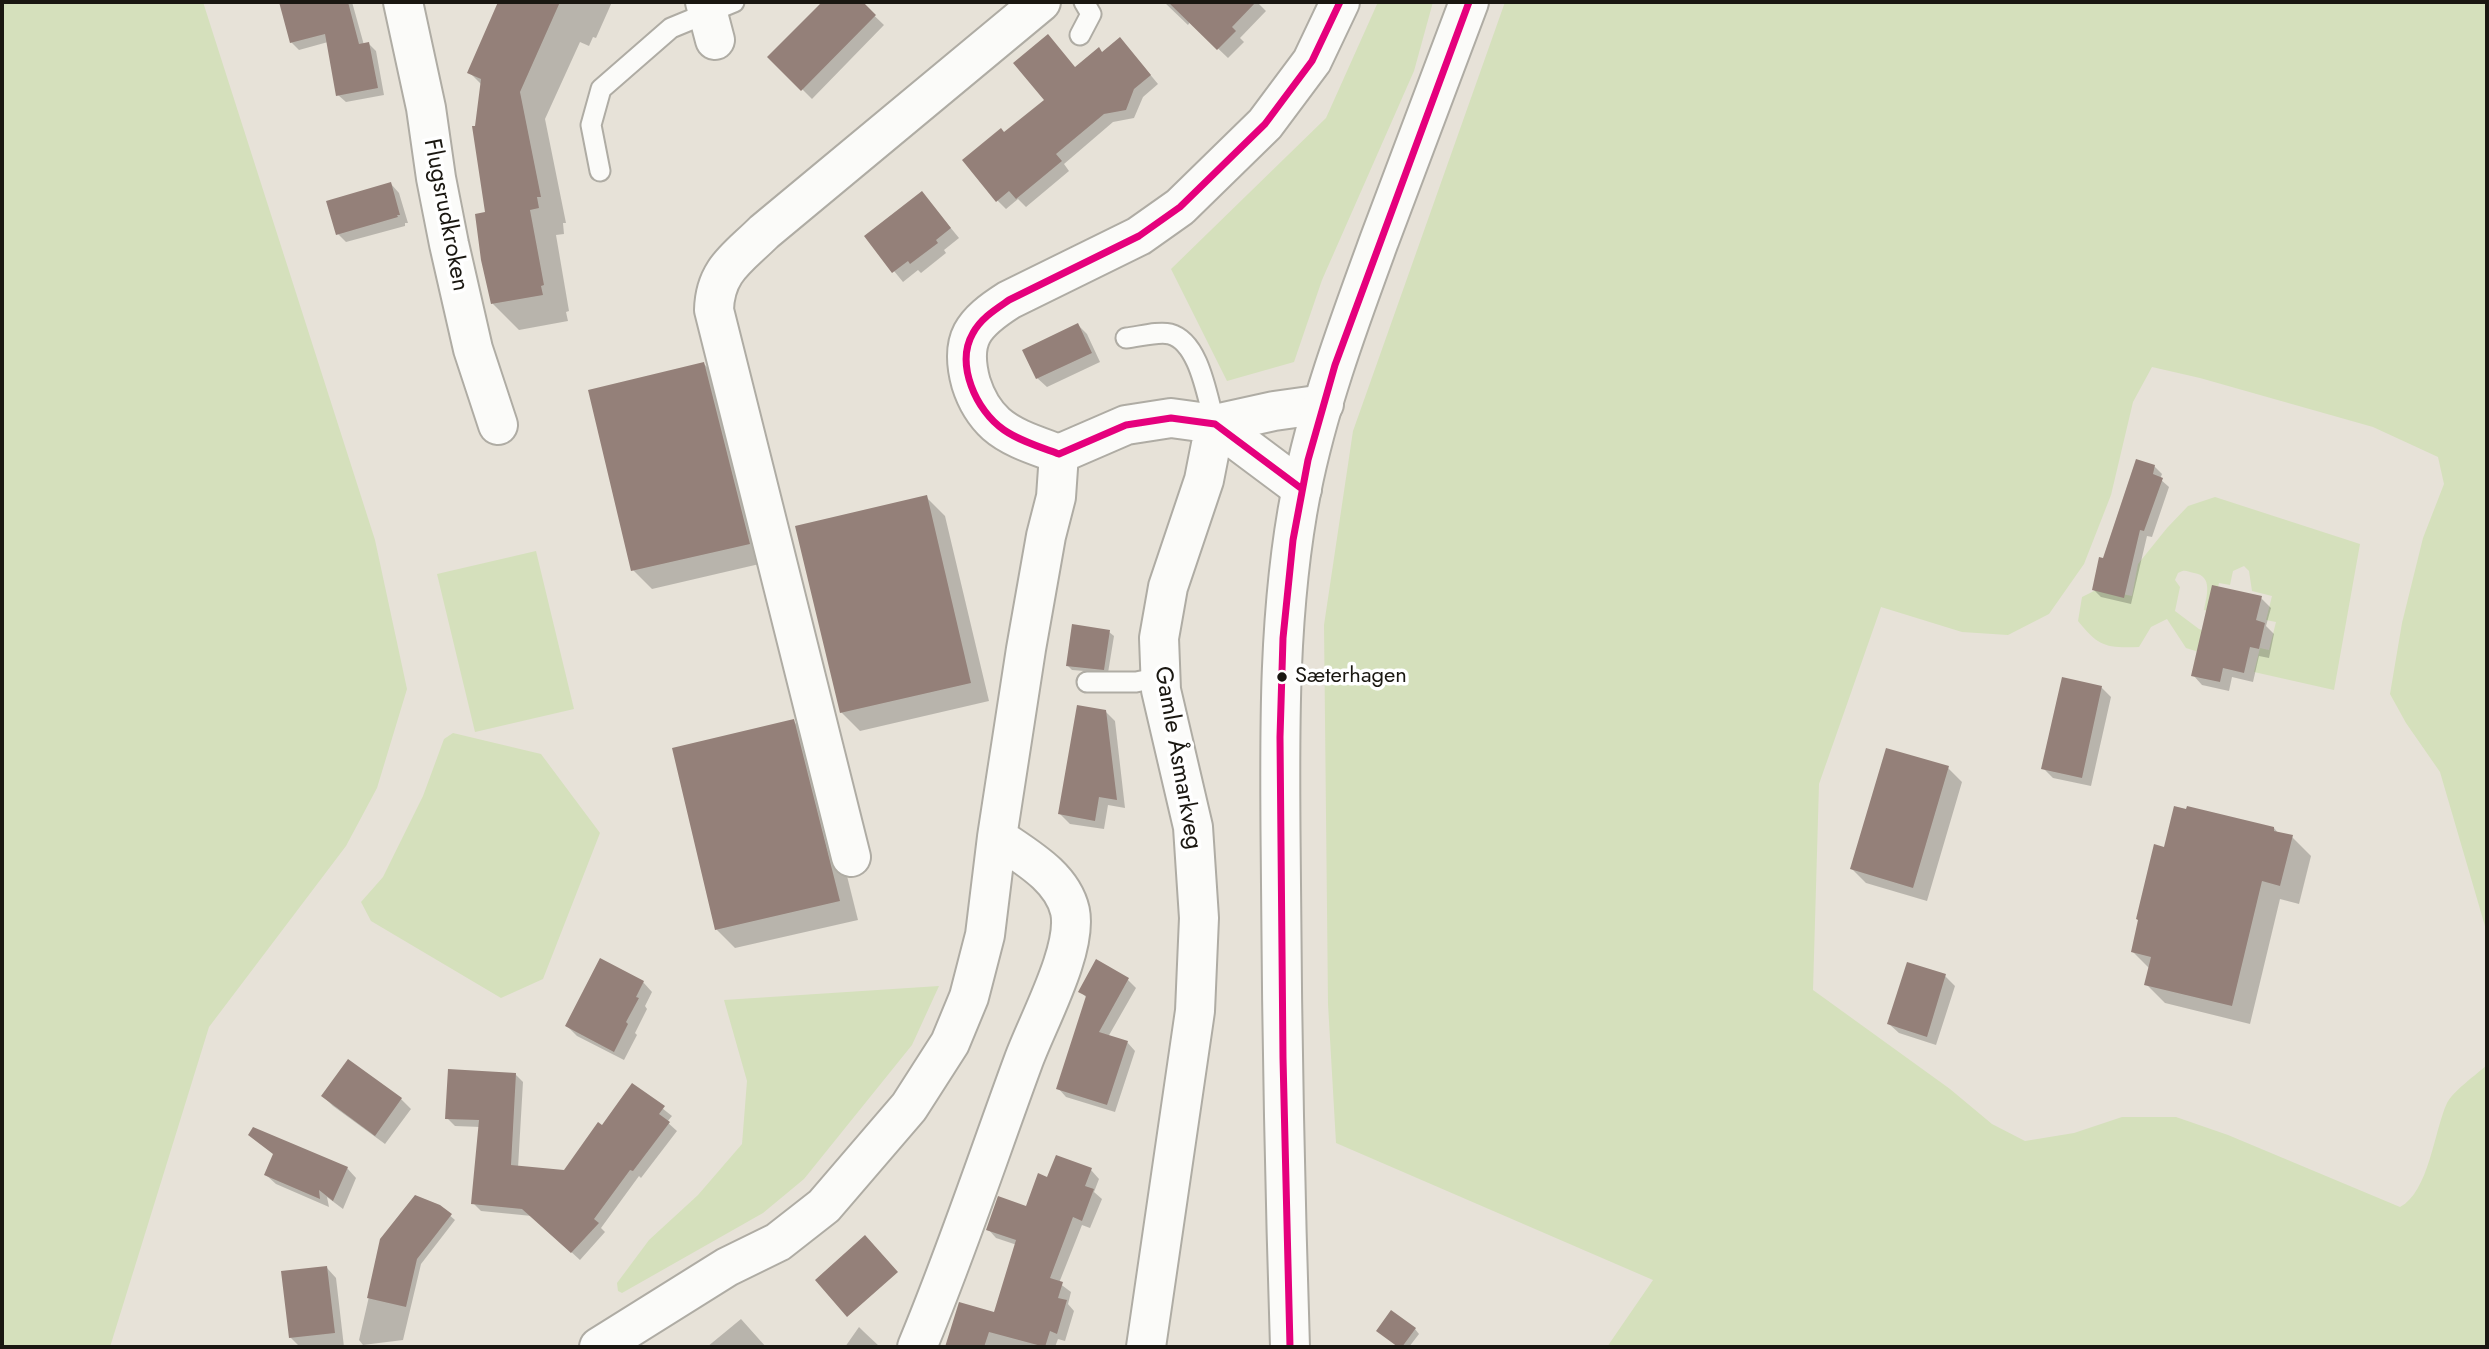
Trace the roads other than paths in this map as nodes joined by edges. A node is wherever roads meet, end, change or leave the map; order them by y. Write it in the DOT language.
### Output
graph roads {
  1 [pos="402,2"];
  2 [pos="1041,2"];
  3 [pos="1084,2"];
  4 [pos="1340,2"];
  5 [pos="1469,2"];
  6 [pos="715,14"];
  7 [pos="1080,35"];
  8 [pos="600,171"];
  9 [pos="1126,338"];
  10 [pos="1324,404"];
  11 [pos="1215,424"];
  12 [pos="498,425"];
  13 [pos="1059,454"];
  14 [pos="1302,489"];
  15 [pos="1161,677"];
  16 [pos="1087,682"];
  17 [pos="997,837"];
  18 [pos="851,857"];
  19 [pos="599,1347"];
  20 [pos="917,1347"];
  21 [pos="1146,1347"];
  22 [pos="1290,1347"];
  1 -- 12 [label="street, Flugsrudkroken"];
  2 -- 18 [label="street"];
  3 -- 7 [label="lane"];
  4 -- 13 [label="street"];
  5 -- 10 [label="street"];
  6 -- 8 [label="lane"];
  9 -- 11 [label="lane"];
  10 -- 11 [label="street"];
  10 -- 14 [label="street"];
  11 -- 13 [label="street"];
  11 -- 14 [label="street"];
  11 -- 15 [label="street, Gamle Åsmarkveg"];
  13 -- 17 [label="street"];
  14 -- 22 [label="street"];
  15 -- 16 [label="lane"];
  15 -- 21 [label="street, Gamle Åsmarkveg"];
  17 -- 19 [label="street"];
  17 -- 20 [label="street"];
}
